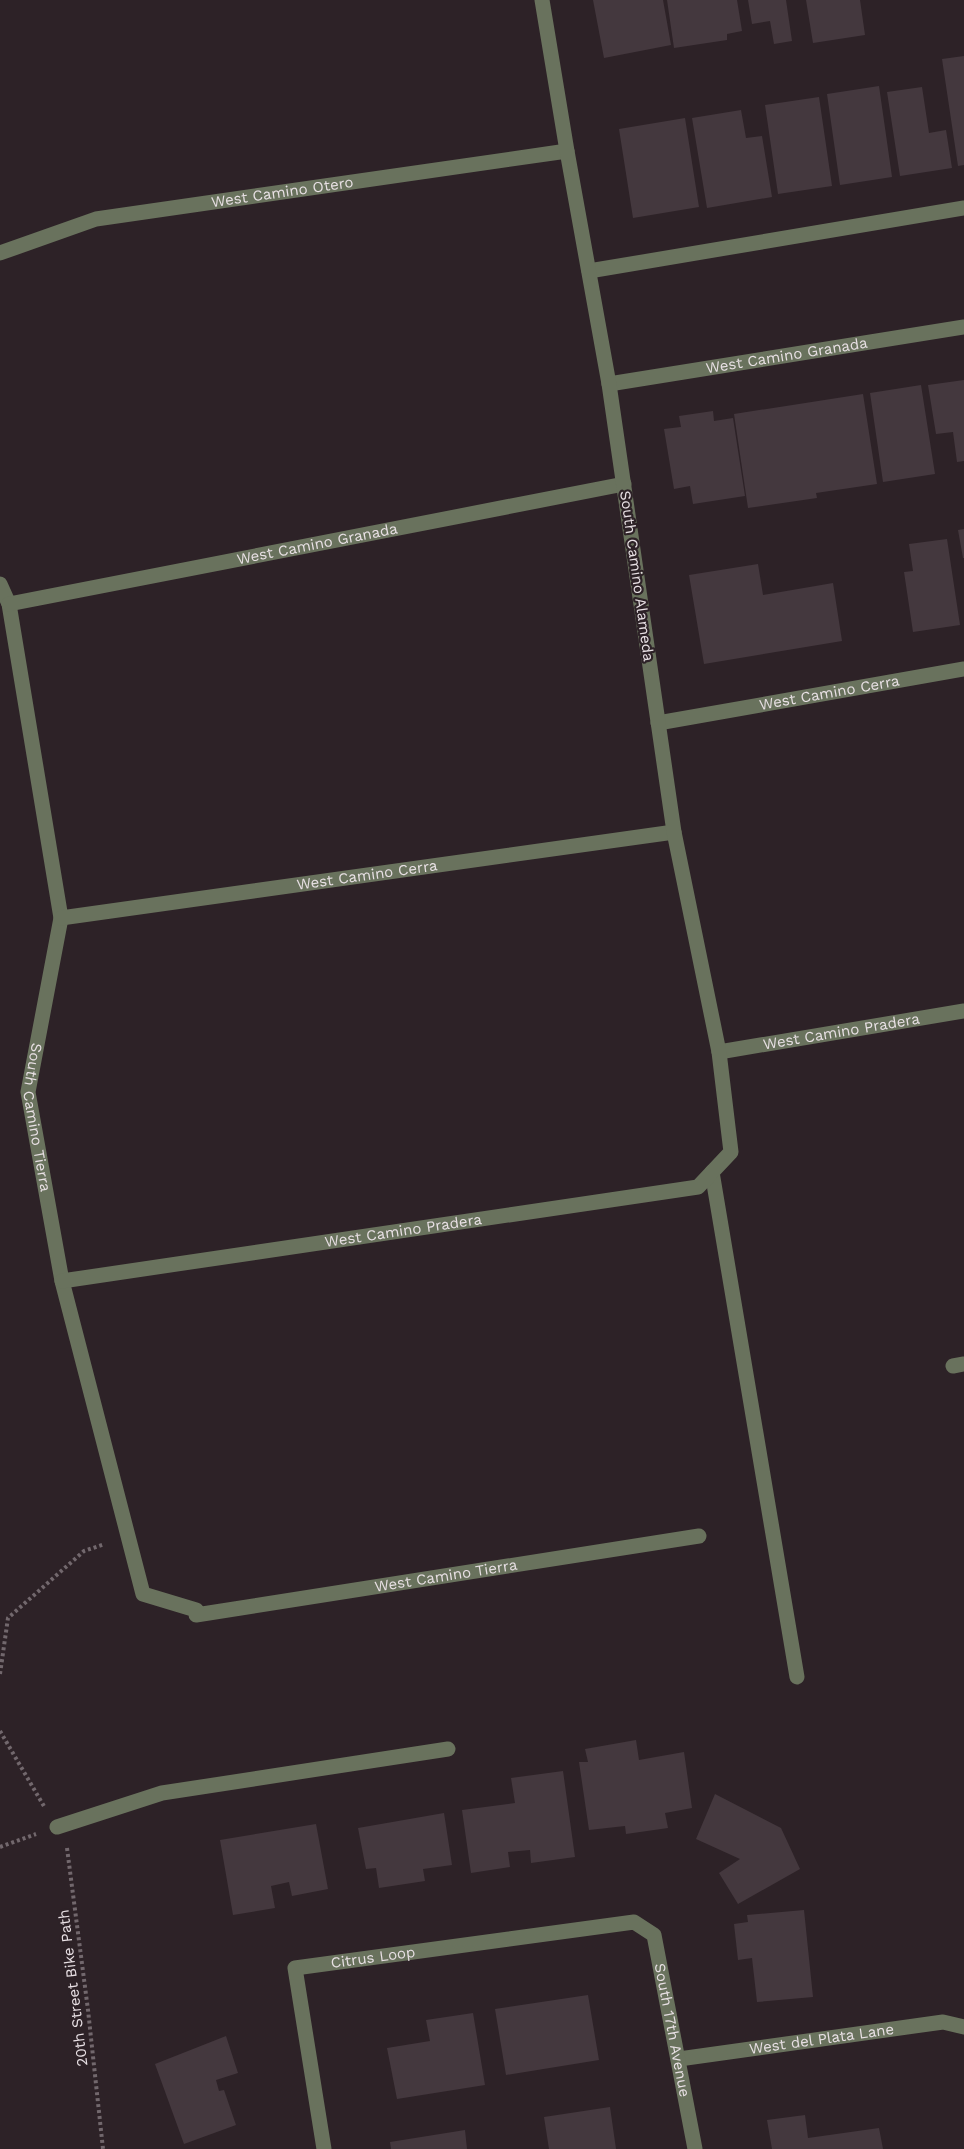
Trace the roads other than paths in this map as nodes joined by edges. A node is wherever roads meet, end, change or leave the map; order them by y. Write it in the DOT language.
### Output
graph roads {
  1 [pos="543,0"];
  2 [pos="567,151"];
  3 [pos="964,208"];
  4 [pos="0,253"];
  5 [pos="589,270"];
  6 [pos="964,327"];
  7 [pos="609,384"];
  8 [pos="624,484"];
  9 [pos="0,584"];
  10 [pos="9,604"];
  11 [pos="964,669"];
  12 [pos="658,723"];
  13 [pos="674,832"];
  14 [pos="61,918"];
  15 [pos="964,1011"];
  16 [pos="719,1052"];
  17 [pos="731,1152"];
  18 [pos="712,1172"];
  19 [pos="62,1281"];
  20 [pos="699,1536"];
  21 [pos="196,1610"];
  22 [pos="796,1677"];
  23 [pos="448,1749"];
  24 [pos="57,1827"];
  25 [pos="634,1922"];
  26 [pos="964,2027"];
  27 [pos="679,2059"];
  28 [pos="324,2149"];
  29 [pos="695,2149"];
  1 -- 2 [label="street, South Camino Alameda"];
  2 -- 4 [label="street, West Camino Otero"];
  2 -- 5 [label="street, South Camino Alameda"];
  3 -- 5 [label="street"];
  5 -- 7 [label="street, South Camino Alameda"];
  6 -- 7 [label="street, West Camino Granada"];
  7 -- 8 [label="street, South Camino Alameda"];
  8 -- 10 [label="street, West Camino Granada"];
  8 -- 12 [label="street, South Camino Alameda"];
  9 -- 10 [label="street, South Camino Tierra"];
  10 -- 14 [label="street, South Camino Tierra"];
  11 -- 12 [label="street, West Camino Cerra"];
  12 -- 13 [label="street, South Camino Alameda"];
  13 -- 14 [label="street, West Camino Cerra"];
  13 -- 16 [label="street, South Camino Alameda"];
  14 -- 19 [label="street, South Camino Tierra"];
  15 -- 16 [label="street, West Camino Pradera"];
  16 -- 17 [label="street, South Camino Alameda"];
  17 -- 18 [label="street, West Camino Pradera"];
  18 -- 19 [label="street, West Camino Pradera"];
  18 -- 22 [label="street"];
  19 -- 21 [label="street, South Camino Tierra"];
  20 -- 21 [label="street, West Camino Tierra"];
  23 -- 24 [label="street"];
  25 -- 27 [label="street, South 17th Avenue"];
  25 -- 28 [label="street, Citrus Loop"];
  26 -- 27 [label="street, West del Plata Lane"];
  27 -- 29 [label="street, South 17th Avenue"];
}
